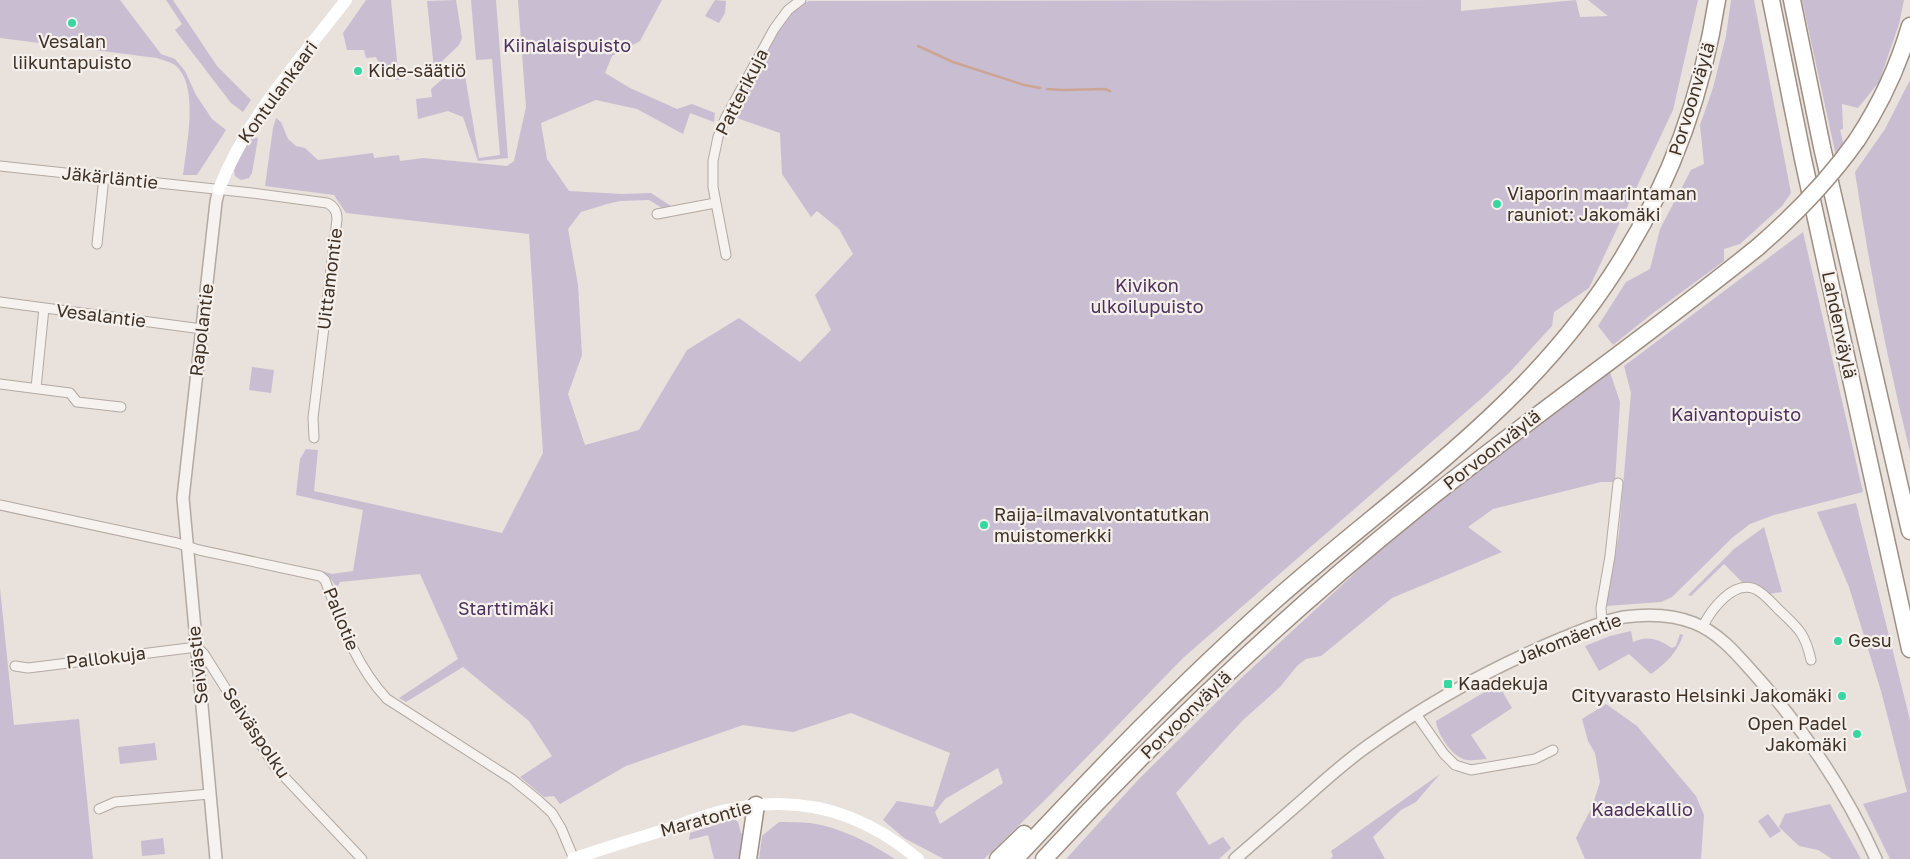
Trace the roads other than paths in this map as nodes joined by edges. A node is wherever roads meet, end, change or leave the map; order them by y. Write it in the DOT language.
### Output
graph roads {
  1 [pos="346,0"];
  2 [pos="801,0"];
  3 [pos="1717,0"];
  4 [pos="1771,0"];
  5 [pos="1792,0"];
  6 [pos="1910,26"];
  7 [pos="0,166"];
  8 [pos="104,177"];
  9 [pos="220,189"];
  10 [pos="715,203"];
  11 [pos="657,214"];
  12 [pos="98,244"];
  13 [pos="726,255"];
  14 [pos="0,302"];
  15 [pos="44,308"];
  16 [pos="202,329"];
  17 [pos="0,384"];
  18 [pos="36,388"];
  19 [pos="121,407"];
  20 [pos="314,438"];
  21 [pos="185,471"];
  22 [pos="1618,483"];
  23 [pos="0,505"];
  24 [pos="1910,530"];
  25 [pos="188,547"];
  26 [pos="1602,623"];
  27 [pos="1703,626"];
  28 [pos="197,647"];
  29 [pos="1910,648"];
  30 [pos="1811,660"];
  31 [pos="15,666"];
  32 [pos="1416,714"];
  33 [pos="1552,750"];
  34 [pos="1144,756"];
  35 [pos="1104,763"];
  36 [pos="210,794"];
  37 [pos="756,805"];
  38 [pos="99,809"];
  39 [pos="216,859"];
  40 [pos="362,859"];
  41 [pos="574,859"];
  42 [pos="748,859"];
  43 [pos="918,859"];
  44 [pos="998,859"];
  45 [pos="1015,859"];
  46 [pos="1044,859"];
  47 [pos="1060,859"];
  48 [pos="1234,859"];
  49 [pos="1876,859"];
  1 -- 9 [label="main road, Kontulankaari"];
  2 -- 10 [label="street, Patterikuja"];
  3 -- 35 [label="highway, Porvoonväylä"];
  4 -- 29 [label="highway, Lahdenväylä"];
  5 -- 24 [label="highway, Lahdenväylä"];
  6 -- 34 [label="highway, Porvoonväylä, bridge"];
  7 -- 8 [label="street, Jäkärläntie"];
  8 -- 9 [label="street, Jäkärläntie"];
  8 -- 12 [label="street"];
  9 -- 16 [label="street, Rapolantie"];
  9 -- 20 [label="street, Uittamontie"];
  10 -- 11 [label="street"];
  10 -- 13 [label="street, Patterikuja"];
  14 -- 15 [label="street, Vesalantie"];
  15 -- 16 [label="street, Vesalantie"];
  15 -- 18 [label="street"];
  16 -- 21 [label="street, Rapolantie"];
  17 -- 18 [label="street"];
  18 -- 19 [label="street"];
  21 -- 25 [label="street, Seivästie"];
  22 -- 26 [label="street"];
  23 -- 25 [label="street, Pallotie"];
  25 -- 28 [label="street, Seivästie"];
  25 -- 41 [label="street, Pallotie"];
  26 -- 27 [label="street, Jakomäentie"];
  26 -- 32 [label="street, Jakomäentie"];
  27 -- 30 [label="street"];
  27 -- 49 [label="street, Jakomäentie"];
  28 -- 31 [label="street, Pallokuja"];
  28 -- 36 [label="street, Seivästie"];
  28 -- 40 [label="street, Seiväspolku"];
  32 -- 33 [label="street"];
  32 -- 48 [label="street, Jakomäentie"];
  34 -- 46 [label="highway, Porvoonväylä"];
  34 -- 47 [label="highway"];
  35 -- 44 [label="highway"];
  35 -- 45 [label="highway, Porvoonväylä"];
  36 -- 38 [label="street"];
  36 -- 39 [label="street, Seivästie"];
  37 -- 41 [label="main road, Maratontie"];
  37 -- 42 [label="highway"];
  37 -- 43 [label="main road, Maratontie"];
}
